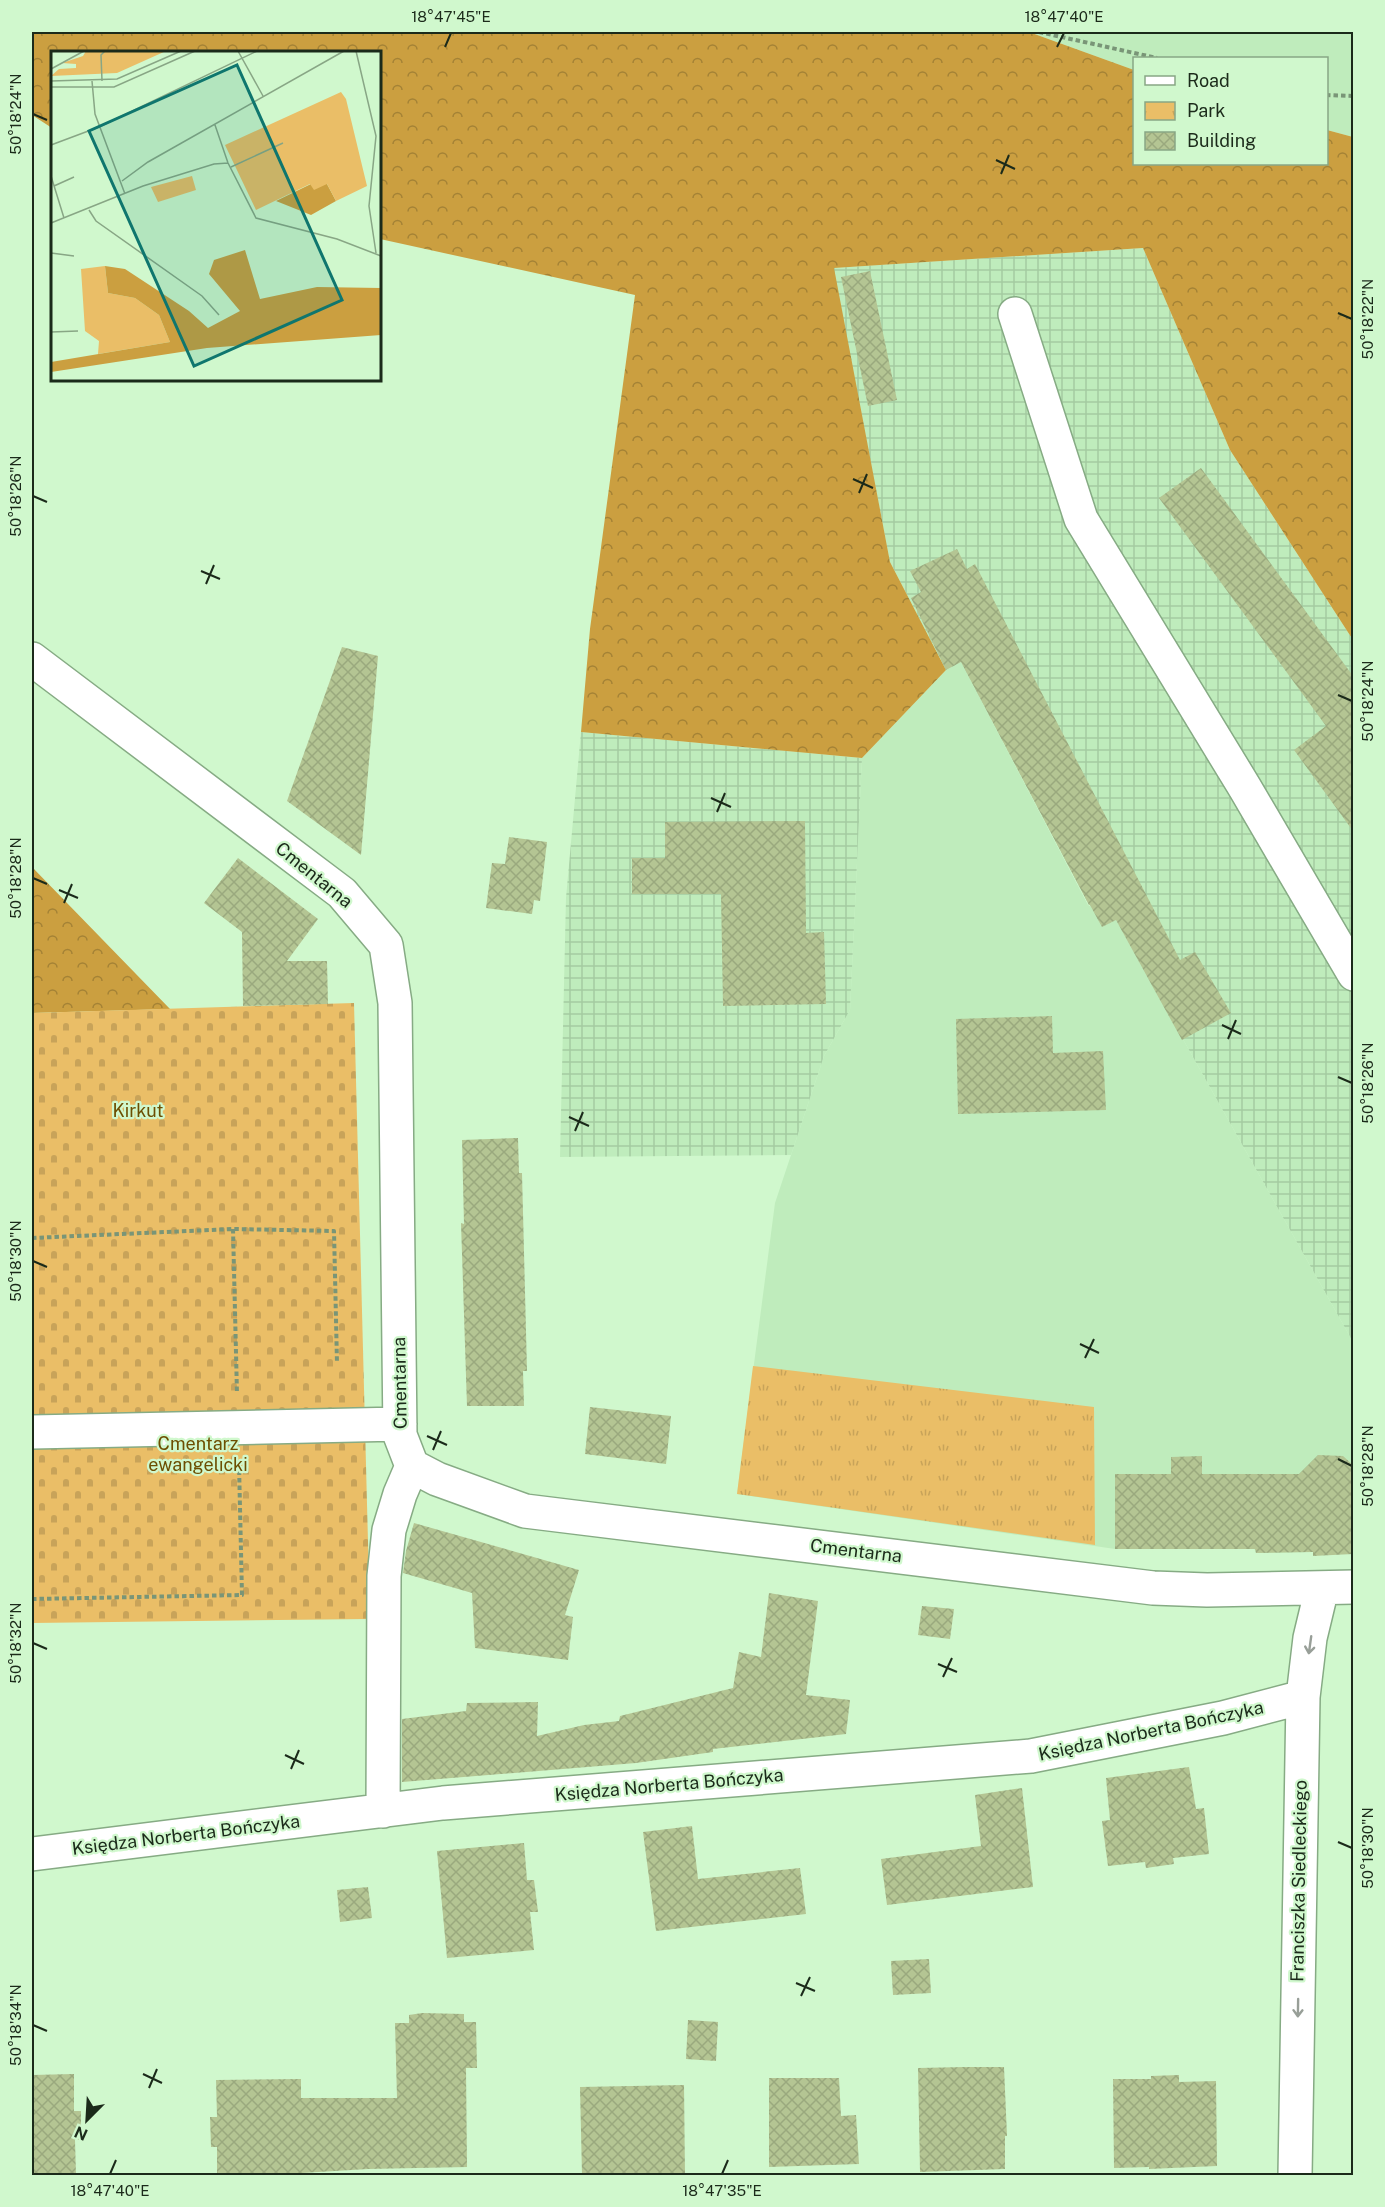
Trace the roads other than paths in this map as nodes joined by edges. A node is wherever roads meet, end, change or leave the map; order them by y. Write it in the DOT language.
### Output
graph roads {
  1 [pos="1015,314"];
  2 [pos="32,659"];
  3 [pos="1353,974"];
  4 [pos="400,1424"];
  5 [pos="32,1432"];
  6 [pos="412,1466"];
  7 [pos="1338,1588"];
  8 [pos="1303,1697"];
  9 [pos="383,1811"];
  10 [pos="32,1854"];
  11 [pos="1295,2175"];
  1 -- 3 [label="street"];
  2 -- 4 [label="street, Cmentarna"];
  4 -- 5 [label="street"];
  4 -- 6 [label="street, Cmentarna"];
  6 -- 7 [label="street, Cmentarna"];
  6 -- 9 [label="street"];
  7 -- 8 [label="street, Franciszka Siedleckiego, one-way"];
  8 -- 9 [label="street, Księdza Norberta Bończyka"];
  8 -- 11 [label="street, Franciszka Siedleckiego, one-way"];
  9 -- 10 [label="street, Księdza Norberta Bończyka"];
}
